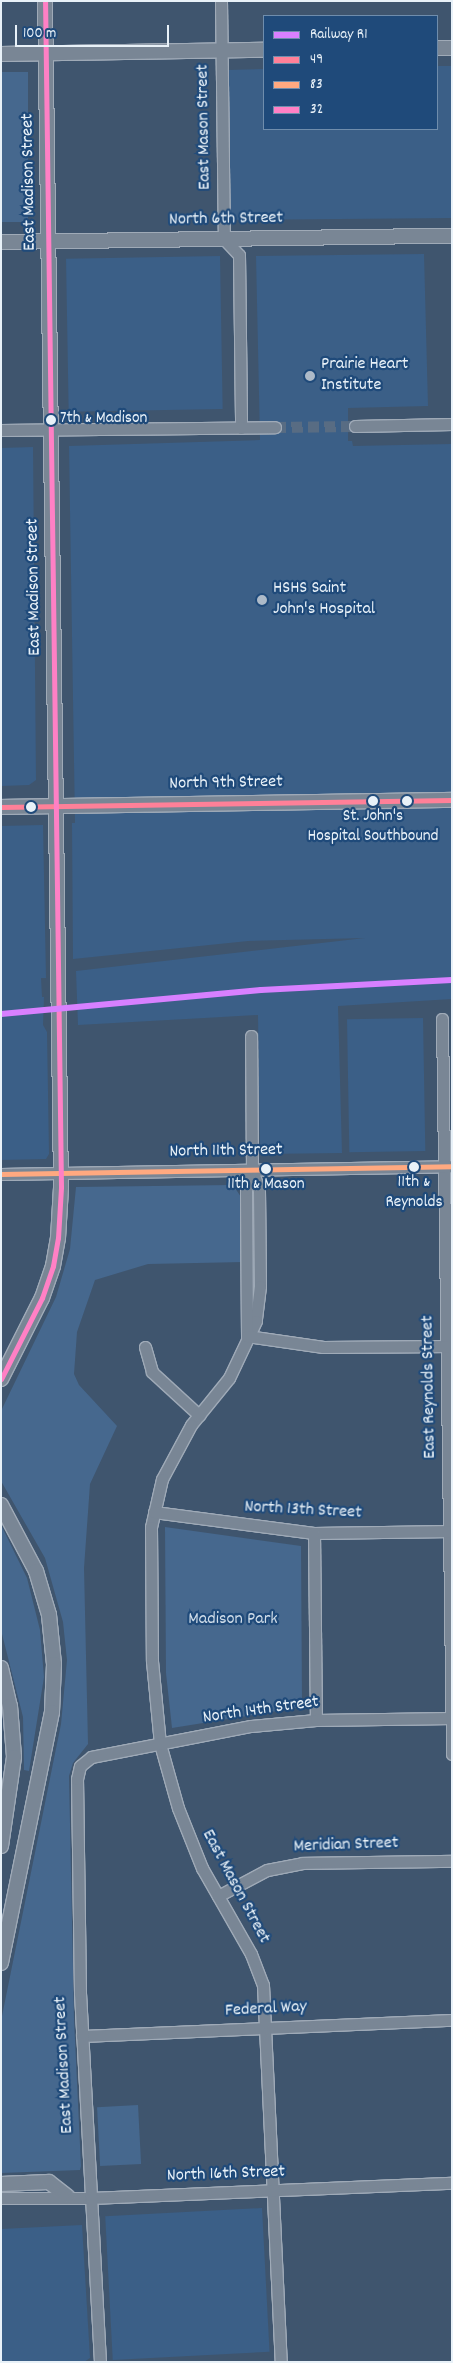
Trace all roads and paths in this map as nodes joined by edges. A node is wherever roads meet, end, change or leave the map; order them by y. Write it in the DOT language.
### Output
graph roads {
  1 [pos="46,1"];
  2 [pos="221,1"];
  3 [pos="438,48"];
  4 [pos="452,48"];
  5 [pos="263,50"];
  6 [pos="222,51"];
  7 [pos="1,54"];
  8 [pos="46,54"];
  9 [pos="452,236"];
  10 [pos="224,239"];
  11 [pos="1,242"];
  12 [pos="50,242"];
  13 [pos="452,424"];
  14 [pos="355,426"];
  15 [pos="275,427"];
  16 [pos="241,428"];
  17 [pos="52,429"];
  18 [pos="1,430"];
  19 [pos="452,800"];
  20 [pos="57,806"];
  21 [pos="1,807"];
  22 [pos="442,1019"];
  23 [pos="251,1036"];
  24 [pos="448,1166"];
  25 [pos="252,1169"];
  26 [pos="61,1172"];
  27 [pos="1,1174"];
  28 [pos="246,1336"];
  29 [pos="449,1346"];
  30 [pos="145,1347"];
  31 [pos="1,1379"];
  32 [pos="199,1415"];
  33 [pos="1,1505"];
  34 [pos="154,1512"];
  35 [pos="450,1531"];
  36 [pos="314,1533"];
  37 [pos="1,1668"];
  38 [pos="452,1718"];
  39 [pos="316,1720"];
  40 [pos="160,1744"];
  41 [pos="452,1754"];
  42 [pos="80,1766"];
  43 [pos="1,1846"];
  44 [pos="452,1861"];
  45 [pos="218,1896"];
  46 [pos="1,1963"];
  47 [pos="452,2020"];
  48 [pos="267,2028"];
  49 [pos="82,2036"];
  50 [pos="452,2183"];
  51 [pos="1,2184"];
  52 [pos="273,2190"];
  53 [pos="68,2196"];
  54 [pos="1,2198"];
  55 [pos="90,2198"];
  56 [pos="100,2362"];
  57 [pos="281,2362"];
  1 -- 8 [label="main road, East Madison Street"];
  2 -- 6 [label="street, East Mason Street"];
  3 -- 4 [label="main road"];
  5 -- 6 [label="main road"];
  6 -- 8 [label="main road"];
  6 -- 10 [label="street, East Mason Street"];
  7 -- 8 [label="main road"];
  8 -- 12 [label="main road, East Madison Street"];
  9 -- 10 [label="main road, North 6th Street"];
  10 -- 12 [label="main road, North 6th Street"];
  10 -- 16 [label="street"];
  11 -- 12 [label="main road, North 6th Street"];
  12 -- 17 [label="main road, East Madison Street"];
  13 -- 14 [label="street"];
  15 -- 16 [label="street"];
  16 -- 17 [label="street"];
  17 -- 18 [label="street"];
  17 -- 20 [label="main road, East Madison Street"];
  19 -- 20 [label="main road, North 9th Street"];
  20 -- 21 [label="main road, North 9th Street"];
  20 -- 26 [label="main road, East Madison Street"];
  22 -- 24 [label="street, East Reynolds Street"];
  23 -- 25 [label="street, East Mason Street"];
  24 -- 25 [label="street, North 11th Street"];
  24 -- 29 [label="street, East Reynolds Street"];
  25 -- 26 [label="street, North 11th Street"];
  25 -- 28 [label="street, East Mason Street"];
  26 -- 27 [label="street, North 11th Street"];
  26 -- 31 [label="main road, East Madison Street"];
  28 -- 29 [label="street"];
  28 -- 32 [label="street, East Mason Street"];
  29 -- 35 [label="street, East Reynolds Street"];
  30 -- 32 [label="street"];
  32 -- 34 [label="street, East Mason Street"];
  33 -- 46 [label="main road"];
  34 -- 36 [label="street, North 13th Street"];
  34 -- 40 [label="street, East Mason Street"];
  35 -- 36 [label="street, North 13th Street"];
  35 -- 38 [label="street, East Reynolds Street"];
  36 -- 39 [label="street"];
  37 -- 43 [label="main road"];
  38 -- 39 [label="street, North 14th Street"];
  38 -- 41 [label="street, East Reynolds Street"];
  39 -- 40 [label="street, North 14th Street"];
  40 -- 42 [label="street, North 14th Street"];
  40 -- 45 [label="street, East Mason Street"];
  42 -- 49 [label="street, East Madison Street"];
  44 -- 45 [label="street, Meridian Street"];
  45 -- 48 [label="street, East Mason Street"];
  47 -- 48 [label="street, Federal Way"];
  48 -- 49 [label="street, Federal Way"];
  48 -- 52 [label="street, East Mason Street"];
  49 -- 55 [label="street, East Madison Street"];
  50 -- 52 [label="street, North 16th Street"];
  51 -- 53 [label="main road"];
  52 -- 55 [label="street, North 16th Street"];
  52 -- 57 [label="street, East Mason Street"];
  53 -- 54 [label="street, North 16th Street"];
  53 -- 55 [label="street, North 16th Street"];
  55 -- 56 [label="street, East Madison Street"];
}
